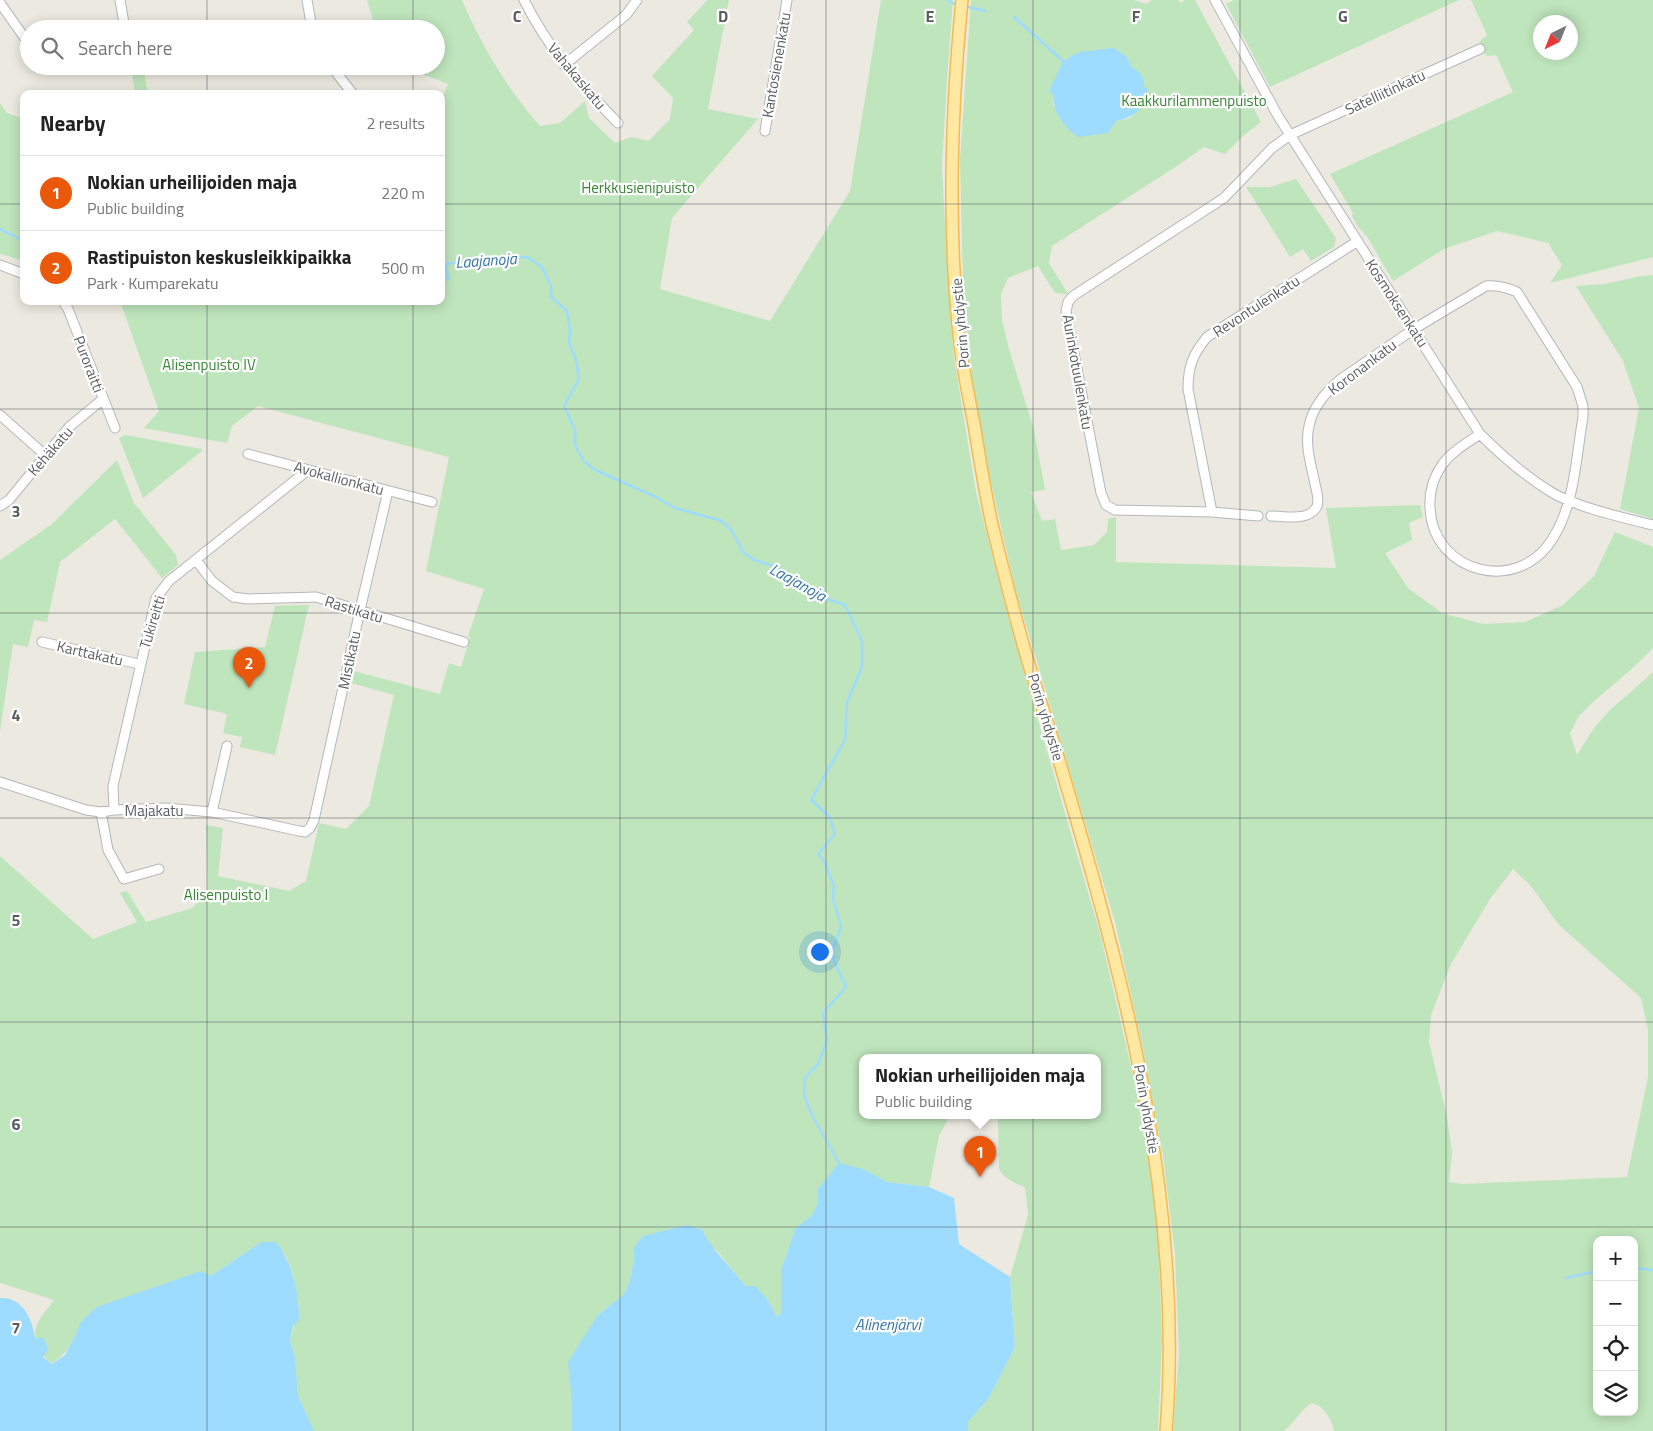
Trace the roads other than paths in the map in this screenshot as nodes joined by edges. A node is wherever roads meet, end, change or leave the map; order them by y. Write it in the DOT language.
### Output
graph roads {
  1 [pos="120,0"];
  2 [pos="307,0"];
  3 [pos="524,0"];
  4 [pos="637,0"];
  5 [pos="787,0"];
  6 [pos="962,0"];
  7 [pos="1215,0"];
  8 [pos="0,3"];
  9 [pos="123,20"];
  10 [pos="309,20"];
  11 [pos="20,31"];
  12 [pos="1480,49"];
  13 [pos="564,65"];
  14 [pos="338,75"];
  15 [pos="350,90"];
  16 [pos="618,123"];
  17 [pos="764,131"];
  18 [pos="1290,135"];
  19 [pos="1358,241"];
  20 [pos="0,265"];
  21 [pos="20,272"];
  22 [pos="66,305"];
  23 [pos="1414,329"];
  24 [pos="103,399"];
  25 [pos="0,414"];
  26 [pos="115,428"];
  27 [pos="1480,434"];
  28 [pos="248,454"];
  29 [pos="45,455"];
  30 [pos="308,470"];
  31 [pos="388,491"];
  32 [pos="1569,501"];
  33 [pos="432,502"];
  34 [pos="0,506"];
  35 [pos="1212,512"];
  36 [pos="1258,516"];
  37 [pos="1271,516"];
  38 [pos="1653,525"];
  39 [pos="196,560"];
  40 [pos="360,610"];
  41 [pos="42,642"];
  42 [pos="464,642"];
  43 [pos="139,664"];
  44 [pos="227,746"];
  45 [pos="0,782"];
  46 [pos="114,810"];
  47 [pos="101,812"];
  48 [pos="212,812"];
  49 [pos="310,828"];
  50 [pos="159,869"];
  51 [pos="1166,1431"];
  1 -- 9 [label="street"];
  2 -- 10 [label="street"];
  3 -- 13 [label="street, Vahakaskatu"];
  4 -- 13 [label="street"];
  5 -- 17 [label="street, Kantosienenkatu"];
  6 -- 51 [label="main road, Porin yhdystie"];
  7 -- 18 [label="street, Kosmoksenkatu"];
  8 -- 11 [label="street"];
  12 -- 18 [label="street, Satelliitinkatu"];
  13 -- 16 [label="street, Vahakaskatu"];
  14 -- 15 [label="street"];
  18 -- 19 [label="street, Kosmoksenkatu"];
  18 -- 35 [label="street, Aurinkotuulenkatu"];
  19 -- 23 [label="street, Kosmoksenkatu"];
  19 -- 35 [label="street, Revontulenkatu"];
  20 -- 21 [label="street"];
  22 -- 24 [label="street, Puroraitti"];
  23 -- 27 [label="street, Kosmoksenkatu"];
  23 -- 32 [label="street"];
  23 -- 37 [label="street, Koronankatu"];
  24 -- 26 [label="street, Puroraitti"];
  24 -- 29 [label="street, Kehäkatu"];
  25 -- 29 [label="street"];
  27 -- 32 [label="street, Kosmoksenkatu"];
  27 -- 32 [label="street"];
  28 -- 30 [label="street, Avokallionkatu"];
  29 -- 34 [label="street, Kehäkatu"];
  30 -- 31 [label="street, Avokallionkatu"];
  30 -- 39 [label="street, Tukireitti"];
  31 -- 33 [label="street, Avokallionkatu"];
  31 -- 40 [label="street, Mistikatu"];
  32 -- 38 [label="street, Kosmoksenkatu"];
  35 -- 36 [label="street, Aurinkotuulenkatu"];
  39 -- 40 [label="street, Rastikatu"];
  39 -- 43 [label="street, Tukireitti"];
  40 -- 42 [label="street, Rastikatu"];
  40 -- 49 [label="street, Mistikatu"];
  41 -- 43 [label="street, Karttakatu"];
  43 -- 46 [label="street, Tukireitti"];
  44 -- 48 [label="street"];
  45 -- 47 [label="street, Majakatu"];
  46 -- 47 [label="street, Majakatu"];
  46 -- 48 [label="street, Majakatu"];
  47 -- 50 [label="street"];
  48 -- 49 [label="street, Majakatu"];
}
